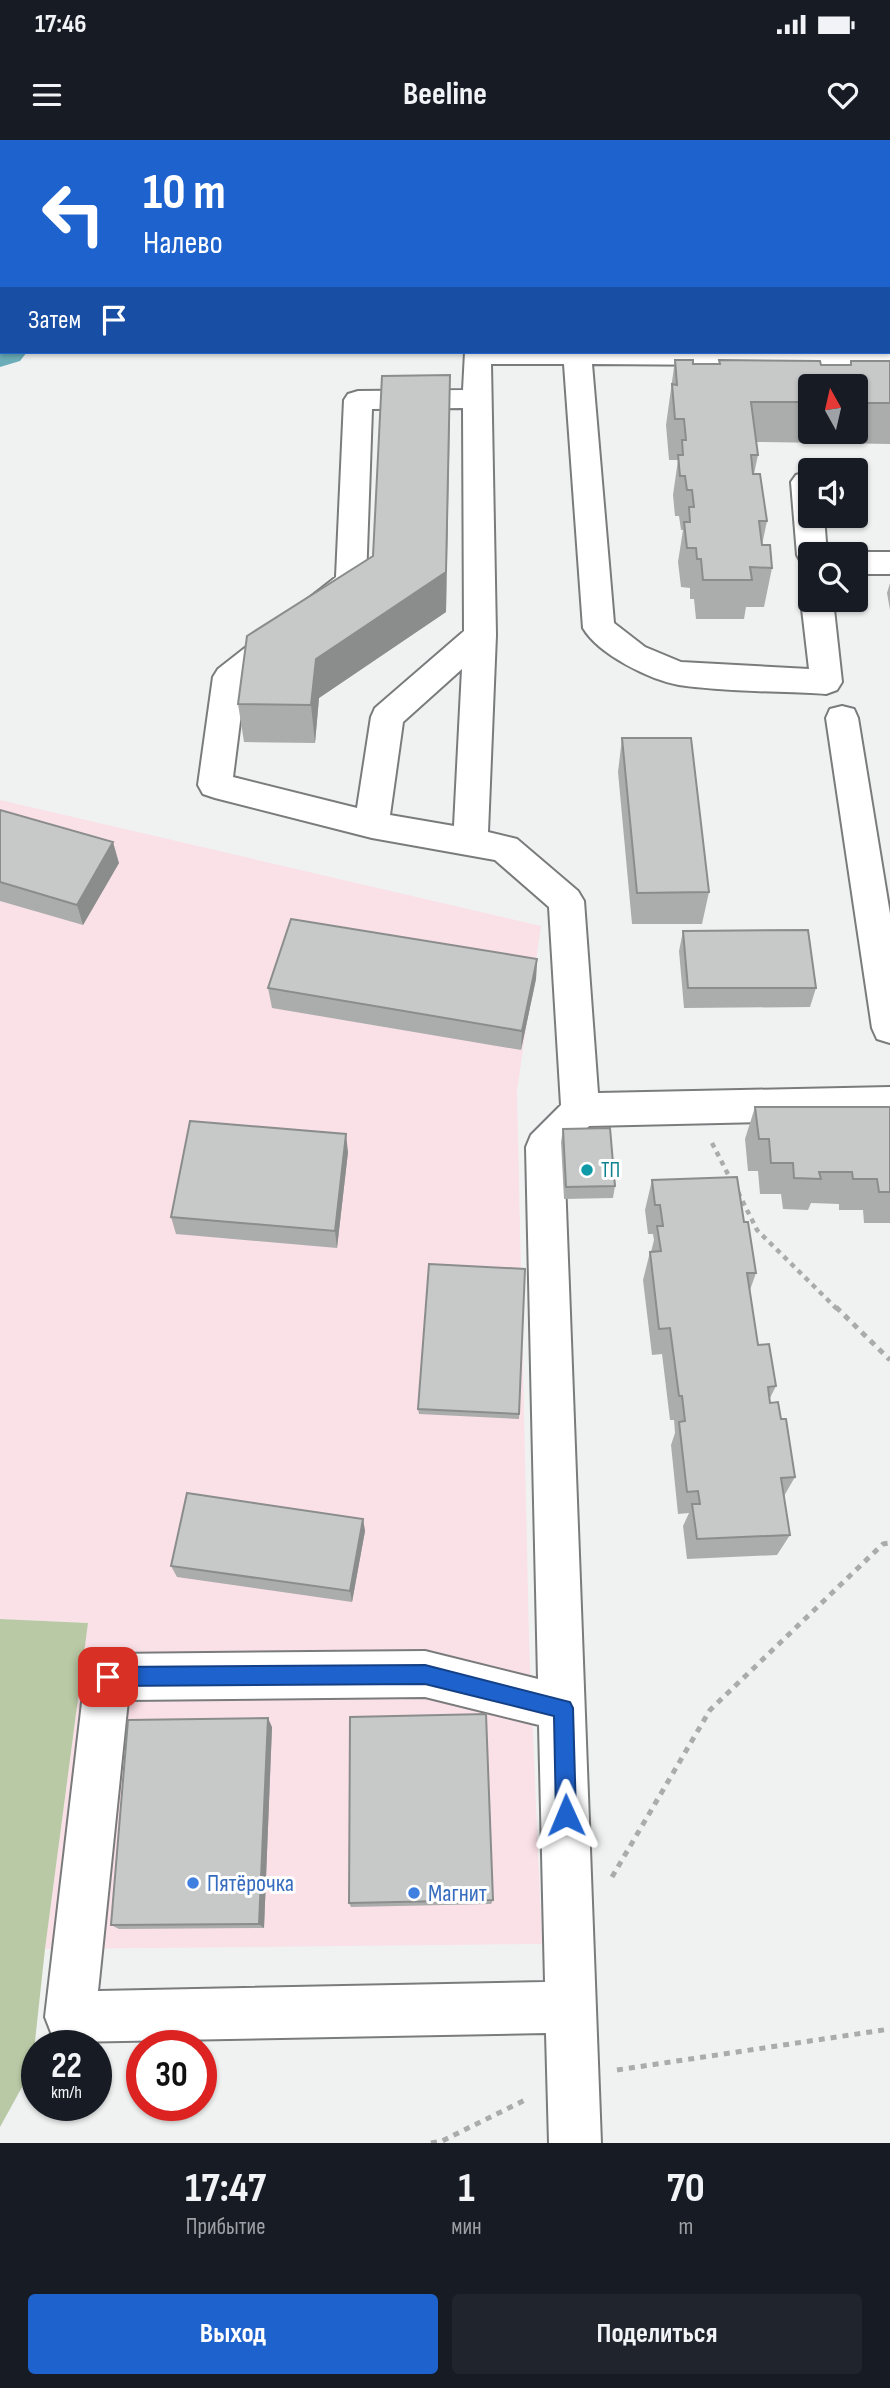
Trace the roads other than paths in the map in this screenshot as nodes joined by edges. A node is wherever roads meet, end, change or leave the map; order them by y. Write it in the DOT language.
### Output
graph roads {
  1 [pos="577,356"];
  2 [pos="890,357"];
  3 [pos="477,399"];
  4 [pos="868,563"];
  5 [pos="890,563"];
  6 [pos="818,612"];
  7 [pos="480,635"];
  8 [pos="842,718"];
  9 [pos="372,825"];
  10 [pos="470,842"];
  11 [pos="890,1028"];
  12 [pos="890,1103"];
  13 [pos="580,1110"];
  14 [pos="564,1708"];
  15 [pos="571,2007"];
  16 [pos="575,2143"];
  1 -- 2 [label="street"];
  1 -- 3 [label="street"];
  1 -- 6 [label="street"];
  3 -- 7 [label="street"];
  3 -- 9 [label="street"];
  4 -- 5 [label="street"];
  7 -- 9 [label="street"];
  7 -- 10 [label="street"];
  8 -- 11 [label="street"];
  9 -- 10 [label="street"];
  10 -- 13 [label="street"];
  12 -- 13 [label="street"];
  13 -- 14 [label="street"];
  14 -- 15 [label="street"];
  14 -- 15 [label="street"];
  15 -- 16 [label="street"];
}
